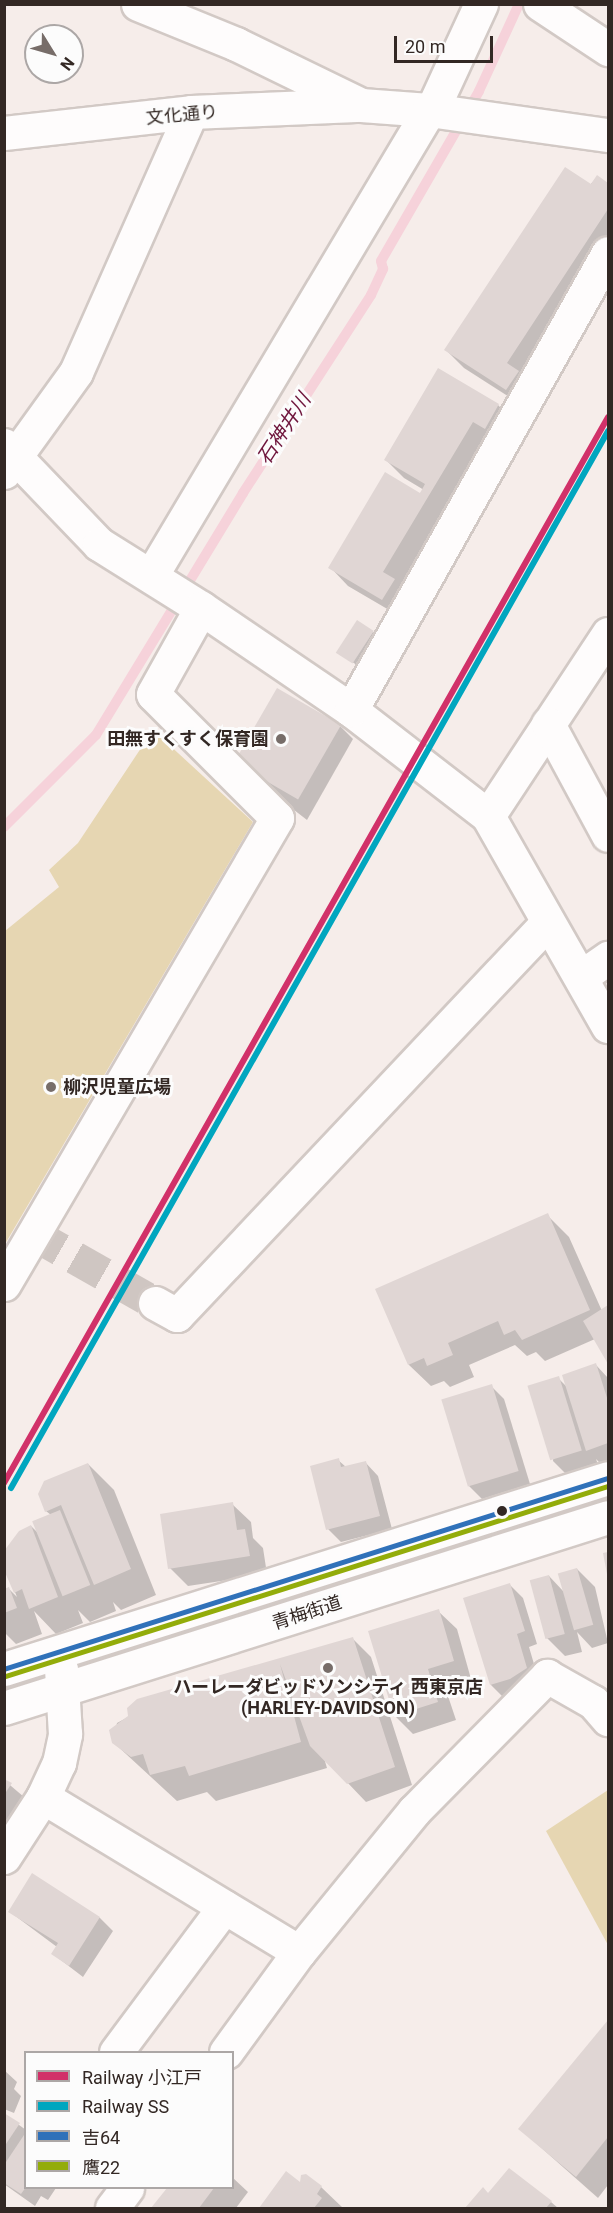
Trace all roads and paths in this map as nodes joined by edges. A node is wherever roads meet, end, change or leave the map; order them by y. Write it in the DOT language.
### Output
graph roads {
  1 [pos="481,4"];
  2 [pos="147,6"];
  3 [pos="546,8"];
  4 [pos="609,49"];
  5 [pos="361,105"];
  6 [pos="436,111"];
  7 [pos="191,112"];
  8 [pos="4,133"];
  9 [pos="609,135"];
  10 [pos="609,253"];
  11 [pos="8,458"];
  12 [pos="151,576"];
  13 [pos="201,608"];
  14 [pos="609,634"];
  15 [pos="351,710"];
  16 [pos="548,724"];
  17 [pos="488,816"];
  18 [pos="609,835"];
  19 [pos="548,922"];
  20 [pos="609,958"];
  21 [pos="582,976"];
  22 [pos="609,1026"];
  23 [pos="4,1284"];
  24 [pos="155,1303"];
  25 [pos="609,1478"];
  26 [pos="609,1518"];
  27 [pos="59,1653"];
  28 [pos="4,1669"];
  29 [pos="64,1691"];
  30 [pos="4,1708"];
  31 [pos="609,1719"];
  32 [pos="43,1797"];
  33 [pos="4,1857"];
  34 [pos="224,1906"];
  35 [pos="299,1952"];
  36 [pos="117,2051"];
  37 [pos="227,2051"];
  38 [pos="126,2189"];
  39 [pos="112,2208"];
  1 -- 6 [label="street"];
  2 -- 5 [label="street"];
  3 -- 4 [label="street"];
  5 -- 6 [label="street, 文化通り"];
  5 -- 7 [label="street, 文化通り"];
  6 -- 9 [label="street, 文化通り"];
  6 -- 12 [label="street"];
  7 -- 8 [label="street, 文化通り"];
  7 -- 11 [label="street"];
  10 -- 15 [label="street"];
  11 -- 12 [label="street"];
  12 -- 13 [label="street"];
  13 -- 15 [label="street"];
  13 -- 23 [label="street"];
  14 -- 16 [label="street"];
  15 -- 17 [label="street"];
  16 -- 17 [label="street"];
  16 -- 18 [label="street"];
  17 -- 19 [label="street"];
  19 -- 21 [label="street"];
  19 -- 24 [label="street"];
  20 -- 21 [label="street"];
  21 -- 22 [label="street"];
  25 -- 27 [label="street, 青梅街道"];
  26 -- 29 [label="street, 青梅街道"];
  27 -- 28 [label="street, 青梅街道"];
  27 -- 29 [label="street"];
  29 -- 30 [label="street, 青梅街道"];
  29 -- 32 [label="street"];
  31 -- 35 [label="street"];
  32 -- 33 [label="street"];
  32 -- 34 [label="street"];
  34 -- 35 [label="street"];
  34 -- 36 [label="street"];
  35 -- 37 [label="street"];
  38 -- 39 [label="street"];
}
